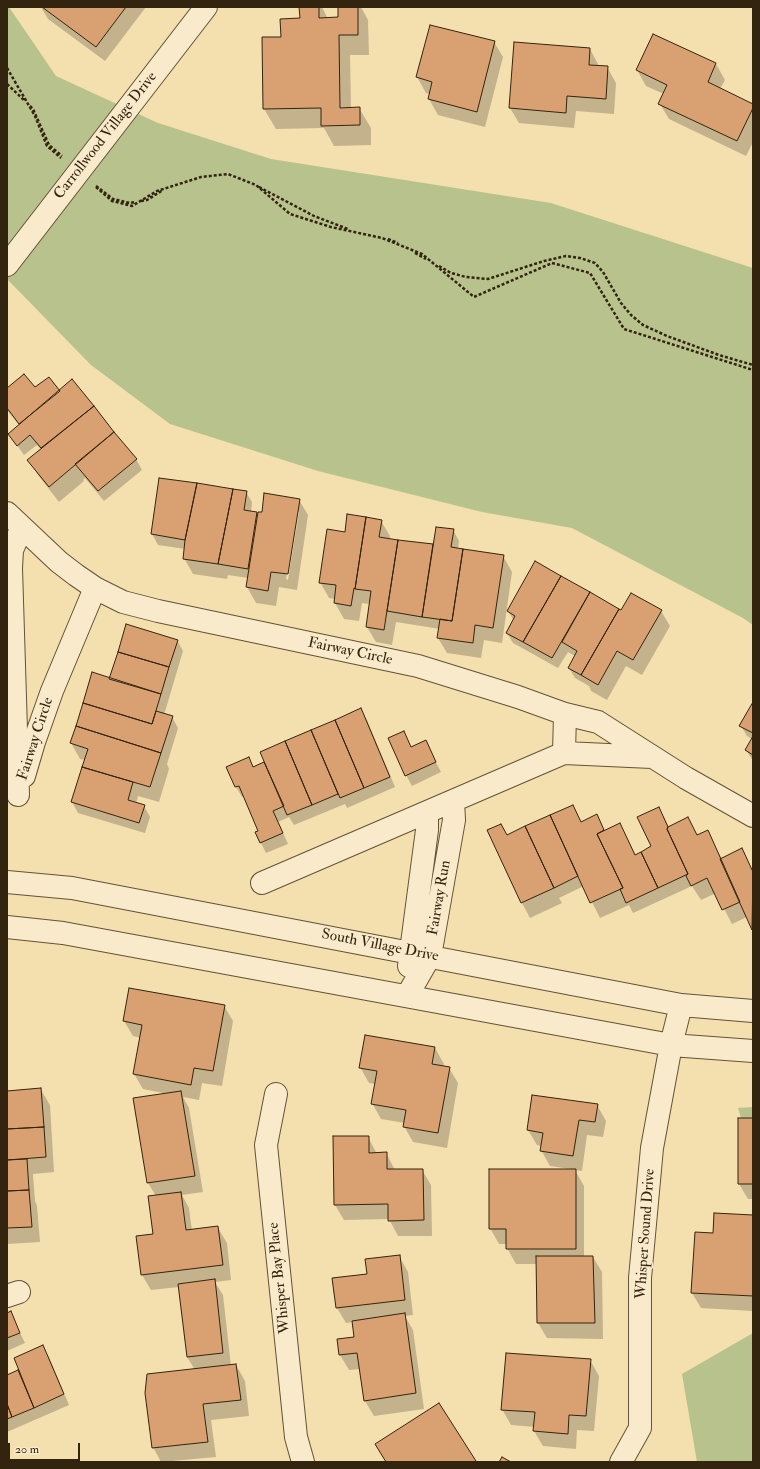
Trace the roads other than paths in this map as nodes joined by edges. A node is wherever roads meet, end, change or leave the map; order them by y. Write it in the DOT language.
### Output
graph roads {
  1 [pos="206,7"];
  2 [pos="7,265"];
  3 [pos="14,520"];
  4 [pos="95,588"];
  5 [pos="565,714"];
  6 [pos="564,753"];
  7 [pos="652,758"];
  8 [pos="453,801"];
  9 [pos="427,813"];
  10 [pos="753,816"];
  11 [pos="7,882"];
  12 [pos="262,883"];
  13 [pos="7,927"];
  14 [pos="420,954"];
  15 [pos="407,996"];
  16 [pos="681,1005"];
  17 [pos="753,1011"];
  18 [pos="671,1044"];
  19 [pos="753,1051"];
  20 [pos="276,1094"];
  21 [pos="303,1462"];
  22 [pos="621,1462"];
  1 -- 2 [label="street, Carrollwood Village Drive"];
  3 -- 4 [label="street, Fairway Circle"];
  3 -- 4 [label="street, Fairway Circle"];
  4 -- 5 [label="street, Fairway Circle"];
  5 -- 6 [label="street"];
  5 -- 7 [label="street"];
  6 -- 7 [label="street"];
  6 -- 8 [label="street"];
  7 -- 10 [label="street"];
  8 -- 9 [label="street"];
  8 -- 14 [label="street, Fairway Run"];
  9 -- 12 [label="street"];
  9 -- 14 [label="street, Fairway Run"];
  11 -- 14 [label="street, South Village Drive"];
  13 -- 15 [label="street"];
  14 -- 15 [label="street, Fairway Run"];
  14 -- 16 [label="street, South Village Drive"];
  15 -- 18 [label="street"];
  16 -- 17 [label="street, South Village Drive"];
  16 -- 18 [label="street, Whisper Sound Drive"];
  18 -- 19 [label="street"];
  18 -- 22 [label="street, Whisper Sound Drive"];
  20 -- 21 [label="street, Whisper Bay Place"];
}
